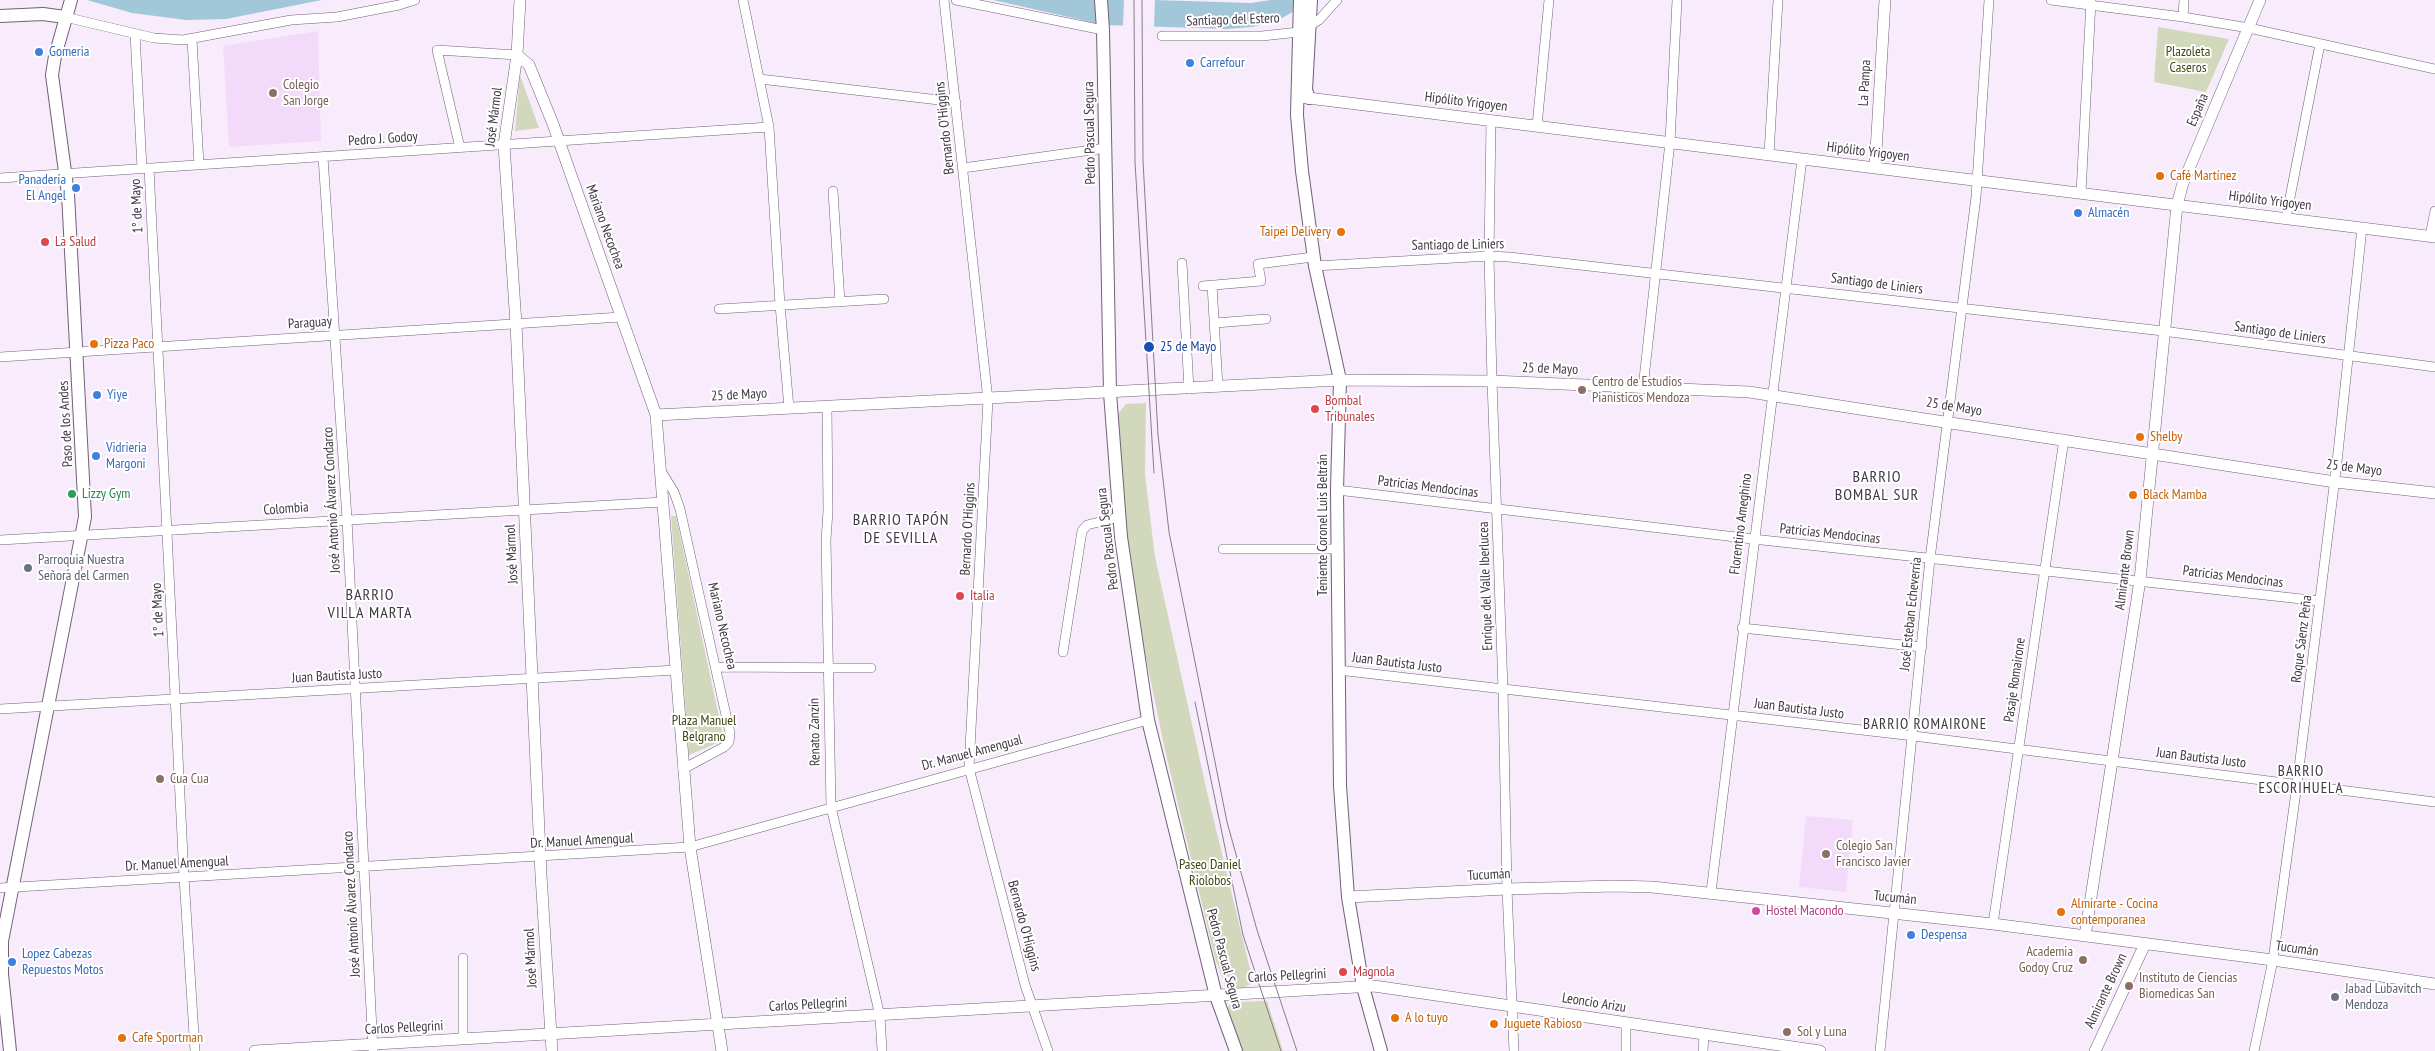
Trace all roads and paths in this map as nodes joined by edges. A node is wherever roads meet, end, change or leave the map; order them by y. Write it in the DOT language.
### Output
graph roads {
  1 [pos="71,0"];
  2 [pos="415,0"];
  3 [pos="520,0"];
  4 [pos="742,0"];
  5 [pos="944,0"];
  6 [pos="956,0"];
  7 [pos="1300,0"];
  8 [pos="1311,0"];
  9 [pos="1337,0"];
  10 [pos="1543,0"];
  11 [pos="1549,0"];
  12 [pos="1677,0"];
  13 [pos="1778,0"];
  14 [pos="1885,0"];
  15 [pos="1989,0"];
  16 [pos="2051,0"];
  17 [pos="2184,0"];
  18 [pos="2260,0"];
  19 [pos="2091,3"];
  20 [pos="1101,6"];
  21 [pos="0,16"];
  22 [pos="65,17"];
  23 [pos="2183,17"];
  24 [pos="1103,27"];
  25 [pos="2249,28"];
  26 [pos="1304,29"];
  27 [pos="135,34"];
  28 [pos="1162,36"];
  29 [pos="192,39"];
  30 [pos="2320,44"];
  31 [pos="517,55"];
  32 [pos="2435,69"];
  33 [pos="760,79"];
  34 [pos="1302,97"];
  35 [pos="956,102"];
  36 [pos="1491,120"];
  37 [pos="1537,126"];
  38 [pos="769,127"];
  39 [pos="558,141"];
  40 [pos="1670,142"];
  41 [pos="504,145"];
  42 [pos="460,148"];
  43 [pos="1106,148"];
  44 [pos="1769,154"];
  45 [pos="323,157"];
  46 [pos="1802,158"];
  47 [pos="199,165"];
  48 [pos="145,168"];
  49 [pos="963,168"];
  50 [pos="1875,168"];
  51 [pos="66,174"];
  52 [pos="0,178"];
  53 [pos="1977,180"];
  54 [pos="833,191"];
  55 [pos="2081,193"];
  56 [pos="2177,205"];
  57 [pos="2435,211"];
  58 [pos="2286,218"];
  59 [pos="2362,228"];
  60 [pos="2432,236"];
  61 [pos="1489,256"];
  62 [pos="1314,262"];
  63 [pos="1182,263"];
  64 [pos="1656,273"];
  65 [pos="1212,285"];
  66 [pos="1203,286"];
  67 [pos="1784,287"];
  68 [pos="884,299"];
  69 [pos="840,302"];
  70 [pos="780,305"];
  71 [pos="1962,307"];
  72 [pos="720,309"];
  73 [pos="621,317"];
  74 [pos="1266,319"];
  75 [pos="1215,323"];
  76 [pos="516,324"];
  77 [pos="2164,331"];
  78 [pos="336,336"];
  79 [pos="158,347"];
  80 [pos="78,352"];
  81 [pos="2348,356"];
  82 [pos="0,357"];
  83 [pos="2435,367"];
  84 [pos="1340,380"];
  85 [pos="1492,381"];
  86 [pos="1218,387"];
  87 [pos="1189,388"];
  88 [pos="1643,388"];
  89 [pos="1110,393"];
  90 [pos="1771,394"];
  91 [pos="988,400"];
  92 [pos="827,406"];
  93 [pos="790,408"];
  94 [pos="656,415"];
  95 [pos="1947,421"];
  96 [pos="2064,439"];
  97 [pos="2152,452"];
  98 [pos="661,469"];
  99 [pos="2335,482"];
  100 [pos="1338,490"];
  101 [pos="2435,493"];
  102 [pos="663,502"];
  103 [pos="524,509"];
  104 [pos="1496,509"];
  105 [pos="1119,518"];
  106 [pos="347,519"];
  107 [pos="167,530"];
  108 [pos="83,535"];
  109 [pos="1753,539"];
  110 [pos="0,540"];
  111 [pos="1223,549"];
  112 [pos="1338,549"];
  113 [pos="1930,559"];
  114 [pos="2045,570"];
  115 [pos="2140,580"];
  116 [pos="2320,602"];
  117 [pos="1742,628"];
  118 [pos="1922,647"];
  119 [pos="1063,652"];
  120 [pos="716,667"];
  121 [pos="828,667"];
  122 [pos="871,668"];
  123 [pos="676,670"];
  124 [pos="1338,670"];
  125 [pos="534,678"];
  126 [pos="355,689"];
  127 [pos="1503,689"];
  128 [pos="176,699"];
  129 [pos="49,706"];
  130 [pos="0,709"];
  131 [pos="1732,715"];
  132 [pos="1148,720"];
  133 [pos="1914,736"];
  134 [pos="2019,750"];
  135 [pos="2113,760"];
  136 [pos="969,768"];
  137 [pos="683,769"];
  138 [pos="2297,784"];
  139 [pos="2435,802"];
  140 [pos="831,807"];
  141 [pos="690,847"];
  142 [pos="541,857"];
  143 [pos="364,867"];
  144 [pos="184,877"];
  145 [pos="6,887"];
  146 [pos="1507,889"];
  147 [pos="1711,892"];
  148 [pos="1348,897"];
  149 [pos="1895,913"];
  150 [pos="1993,924"];
  151 [pos="2085,936"];
  152 [pos="2145,944"];
  153 [pos="463,958"];
  154 [pos="2273,960"];
  155 [pos="2435,984"];
  156 [pos="1363,987"];
  157 [pos="1216,996"];
  158 [pos="1512,1005"];
  159 [pos="1033,1006"];
  160 [pos="880,1016"];
  161 [pos="1626,1023"];
  162 [pos="719,1024"];
  163 [pos="552,1034"];
  164 [pos="1704,1035"];
  165 [pos="463,1039"];
  166 [pos="373,1048"];
  167 [pos="10,1051"];
  168 [pos="195,1051"];
  169 [pos="255,1051"];
  170 [pos="552,1051"];
  171 [pos="722,1051"];
  172 [pos="882,1051"];
  173 [pos="1048,1051"];
  174 [pos="1236,1051"];
  175 [pos="1380,1051"];
  176 [pos="1514,1051"];
  177 [pos="1626,1051"];
  178 [pos="1703,1051"];
  179 [pos="1820,1051"];
  180 [pos="1880,1051"];
  181 [pos="2095,1051"];
  182 [pos="2254,1051"];
  1 -- 22 [label="main road, Paso de los Andes"];
  2 -- 29 [label="street"];
  3 -- 31 [label="street"];
  4 -- 33 [label="street"];
  5 -- 35 [label="street, Bernardo O'Higgins"];
  6 -- 24 [label="street"];
  7 -- 26 [label="main road, Teniente Coronel Luis Beltrán"];
  8 -- 26 [label="main road"];
  9 -- 26 [label="street"];
  10 -- 11 [label="street"];
  11 -- 37 [label="street"];
  12 -- 40 [label="street"];
  13 -- 44 [label="street"];
  14 -- 50 [label="street, La Pampa"];
  15 -- 53 [label="street, José Esteban Echeverría"];
  16 -- 19 [label="street"];
  17 -- 23 [label="street"];
  18 -- 25 [label="street, España"];
  19 -- 23 [label="street"];
  19 -- 55 [label="street"];
  20 -- 24 [label="main road, Pedro Pascual Segura"];
  21 -- 22 [label="main road"];
  22 -- 27 [label="street"];
  22 -- 51 [label="main road, Paso de los Andes"];
  23 -- 25 [label="street"];
  24 -- 43 [label="main road, Pedro Pascual Segura"];
  25 -- 30 [label="street"];
  25 -- 56 [label="street, España"];
  26 -- 28 [label="street, Santiago del Estero"];
  26 -- 34 [label="main road, Teniente Coronel Luis Beltrán"];
  27 -- 29 [label="street"];
  27 -- 48 [label="street, 1° de Mayo"];
  29 -- 47 [label="street"];
  30 -- 32 [label="street"];
  30 -- 58 [label="street"];
  31 -- 39 [label="street, Mariano Necochea"];
  31 -- 41 [label="street, José Mármol"];
  31 -- 42 [label="street"];
  33 -- 35 [label="street"];
  33 -- 38 [label="street"];
  34 -- 36 [label="street, Hipólito Yrigoyen"];
  34 -- 62 [label="main road, Teniente Coronel Luis Beltrán"];
  35 -- 49 [label="street, Bernardo O'Higgins"];
  36 -- 37 [label="street, Hipólito Yrigoyen"];
  36 -- 61 [label="street, Enrique del Valle Iberlucea"];
  37 -- 40 [label="street, Hipólito Yrigoyen"];
  38 -- 39 [label="street, Pedro J. Godoy"];
  38 -- 70 [label="street"];
  39 -- 41 [label="street, Pedro J. Godoy"];
  39 -- 73 [label="street, Mariano Necochea"];
  40 -- 44 [label="street, Hipólito Yrigoyen"];
  40 -- 64 [label="street"];
  41 -- 42 [label="street, Pedro J. Godoy"];
  41 -- 76 [label="street, José Mármol"];
  42 -- 45 [label="street, Pedro J. Godoy"];
  43 -- 49 [label="street"];
  43 -- 89 [label="main road, Pedro Pascual Segura"];
  44 -- 46 [label="street, Hipólito Yrigoyen"];
  45 -- 47 [label="street, Pedro J. Godoy"];
  45 -- 78 [label="street, José Antonio Álvarez Condarco"];
  46 -- 50 [label="street, Hipólito Yrigoyen"];
  46 -- 67 [label="street, Florentino Ameghino"];
  47 -- 48 [label="street, Pedro J. Godoy"];
  48 -- 51 [label="street, Pedro J. Godoy"];
  48 -- 79 [label="street, 1° de Mayo"];
  49 -- 91 [label="street, Bernardo O'Higgins"];
  50 -- 53 [label="street, Hipólito Yrigoyen"];
  51 -- 52 [label="street, Pedro J. Godoy"];
  51 -- 80 [label="main road, Paso de los Andes"];
  53 -- 55 [label="street, Hipólito Yrigoyen"];
  53 -- 71 [label="street, José Esteban Echeverría"];
  54 -- 69 [label="street"];
  55 -- 56 [label="street, Hipólito Yrigoyen"];
  56 -- 58 [label="street, Hipólito Yrigoyen"];
  56 -- 77 [label="street, Almirante Brown"];
  57 -- 60 [label="street"];
  58 -- 59 [label="street, Hipólito Yrigoyen"];
  59 -- 60 [label="street, Hipólito Yrigoyen"];
  59 -- 81 [label="street, Roque Sáenz Peña"];
  61 -- 62 [label="street, Santiago de Liniers"];
  61 -- 64 [label="street, Santiago de Liniers"];
  61 -- 85 [label="street, Enrique del Valle Iberlucea"];
  62 -- 65 [label="street, Santiago de Liniers"];
  62 -- 84 [label="main road, Teniente Coronel Luis Beltrán"];
  63 -- 87 [label="street"];
  64 -- 67 [label="street, Santiago de Liniers"];
  64 -- 88 [label="street"];
  65 -- 66 [label="street"];
  65 -- 75 [label="street"];
  67 -- 71 [label="street, Santiago de Liniers"];
  67 -- 90 [label="street, Florentino Ameghino"];
  68 -- 69 [label="street"];
  69 -- 70 [label="street"];
  70 -- 72 [label="street"];
  70 -- 93 [label="street"];
  71 -- 77 [label="street, Santiago de Liniers"];
  71 -- 95 [label="street, José Esteban Echeverría"];
  73 -- 76 [label="street, Paraguay"];
  73 -- 94 [label="street, Mariano Necochea"];
  74 -- 75 [label="street"];
  75 -- 86 [label="street"];
  76 -- 78 [label="street, Paraguay"];
  76 -- 103 [label="street, José Mármol"];
  77 -- 81 [label="street, Santiago de Liniers"];
  77 -- 97 [label="street, Almirante Brown"];
  78 -- 79 [label="street, Paraguay"];
  78 -- 106 [label="street, José Antonio Álvarez Condarco"];
  79 -- 80 [label="street, Paraguay"];
  79 -- 107 [label="street, 1° de Mayo"];
  80 -- 82 [label="street, Paraguay"];
  80 -- 108 [label="main road, Paso de los Andes"];
  81 -- 83 [label="street, Santiago de Liniers"];
  81 -- 99 [label="street, Roque Sáenz Peña"];
  84 -- 85 [label="street, 25 de Mayo"];
  84 -- 86 [label="street, 25 de Mayo"];
  84 -- 100 [label="main road, Teniente Coronel Luis Beltrán"];
  85 -- 88 [label="street, 25 de Mayo"];
  85 -- 104 [label="street, Enrique del Valle Iberlucea"];
  86 -- 87 [label="street, 25 de Mayo"];
  87 -- 89 [label="street, 25 de Mayo"];
  88 -- 90 [label="street, 25 de Mayo"];
  89 -- 91 [label="street, 25 de Mayo"];
  89 -- 105 [label="main road, Pedro Pascual Segura"];
  90 -- 95 [label="street, 25 de Mayo"];
  90 -- 109 [label="street, Florentino Ameghino"];
  91 -- 92 [label="street, 25 de Mayo"];
  91 -- 136 [label="street, Bernardo O'Higgins"];
  92 -- 93 [label="street, 25 de Mayo"];
  92 -- 121 [label="street, Renato Zanzín"];
  93 -- 94 [label="street, 25 de Mayo"];
  94 -- 98 [label="street, Mariano Necochea"];
  95 -- 96 [label="street, 25 de Mayo"];
  95 -- 113 [label="street, José Esteban Echeverría"];
  96 -- 97 [label="street, 25 de Mayo"];
  96 -- 114 [label="street, Pasaje Romairone"];
  97 -- 99 [label="street, 25 de Mayo"];
  97 -- 115 [label="street, Almirante Brown"];
  98 -- 102 [label="street, Mariano Necochea"];
  98 -- 120 [label="street, Mariano Necochea"];
  99 -- 101 [label="street, 25 de Mayo"];
  99 -- 116 [label="street, Roque Sáenz Peña"];
  100 -- 104 [label="street, Patricias Mendocinas"];
  100 -- 112 [label="main road, Teniente Coronel Luis Beltrán"];
  102 -- 103 [label="street, Colombia"];
  102 -- 123 [label="street, Mariano Necochea"];
  103 -- 106 [label="street, Colombia"];
  103 -- 125 [label="street, José Mármol"];
  104 -- 109 [label="street, Patricias Mendocinas"];
  104 -- 127 [label="street, Enrique del Valle Iberlucea"];
  105 -- 119 [label="street"];
  105 -- 132 [label="main road, Pedro Pascual Segura"];
  106 -- 107 [label="street, Colombia"];
  106 -- 126 [label="street, José Antonio Álvarez Condarco"];
  107 -- 108 [label="street, Colombia"];
  107 -- 128 [label="street, 1° de Mayo"];
  108 -- 110 [label="street, Colombia"];
  108 -- 129 [label="main road, Paso de los Andes"];
  109 -- 113 [label="street, Patricias Mendocinas"];
  109 -- 117 [label="street, Florentino Ameghino"];
  111 -- 112 [label="street"];
  112 -- 124 [label="main road, Teniente Coronel Luis Beltrán"];
  113 -- 114 [label="street, Patricias Mendocinas"];
  113 -- 118 [label="street, José Esteban Echeverría"];
  114 -- 115 [label="street, Patricias Mendocinas"];
  114 -- 134 [label="street, Pasaje Romairone"];
  115 -- 116 [label="street, Patricias Mendocinas"];
  115 -- 135 [label="street, Almirante Brown"];
  116 -- 138 [label="street, Roque Sáenz Peña"];
  117 -- 118 [label="street"];
  117 -- 131 [label="street, Florentino Ameghino"];
  118 -- 133 [label="street, José Esteban Echeverría"];
  120 -- 121 [label="street"];
  120 -- 137 [label="street, Mariano Necochea"];
  121 -- 122 [label="street"];
  121 -- 140 [label="street, Renato Zanzín"];
  123 -- 125 [label="street, Juan Bautista Justo"];
  123 -- 137 [label="street, Mariano Necochea"];
  124 -- 127 [label="street, Juan Bautista Justo"];
  124 -- 148 [label="main road, Teniente Coronel Luis Beltrán"];
  125 -- 126 [label="street, Juan Bautista Justo"];
  125 -- 142 [label="street, José Mármol"];
  126 -- 128 [label="street, Juan Bautista Justo"];
  126 -- 143 [label="street, José Antonio Álvarez Condarco"];
  127 -- 131 [label="street, Juan Bautista Justo"];
  127 -- 146 [label="street, Enrique del Valle Iberlucea"];
  128 -- 129 [label="street, Juan Bautista Justo"];
  128 -- 144 [label="street, 1° de Mayo"];
  129 -- 130 [label="street, Juan Bautista Justo"];
  129 -- 145 [label="main road, Paso de los Andes"];
  131 -- 133 [label="street, Juan Bautista Justo"];
  131 -- 147 [label="street, Florentino Ameghino"];
  132 -- 136 [label="street, Dr. Manuel Amengual"];
  132 -- 157 [label="main road, Pedro Pascual Segura"];
  133 -- 134 [label="street, Juan Bautista Justo"];
  133 -- 149 [label="street, José Esteban Echeverría"];
  134 -- 135 [label="street, Juan Bautista Justo"];
  134 -- 150 [label="street, Pasaje Romairone"];
  135 -- 138 [label="street, Juan Bautista Justo"];
  135 -- 151 [label="street, Almirante Brown"];
  136 -- 140 [label="street, Dr. Manuel Amengual"];
  136 -- 159 [label="street, Bernardo O'Higgins"];
  137 -- 141 [label="street, Mariano Necochea"];
  138 -- 139 [label="street, Juan Bautista Justo"];
  138 -- 154 [label="street, Roque Sáenz Peña"];
  140 -- 141 [label="street, Dr. Manuel Amengual"];
  140 -- 160 [label="street, Renato Zanzín"];
  141 -- 142 [label="street, Dr. Manuel Amengual"];
  141 -- 162 [label="street, Mariano Necochea"];
  142 -- 143 [label="street, Dr. Manuel Amengual"];
  142 -- 163 [label="street, José Mármol"];
  143 -- 144 [label="street, Dr. Manuel Amengual"];
  143 -- 166 [label="street, José Antonio Álvarez Condarco"];
  144 -- 145 [label="street, Dr. Manuel Amengual"];
  144 -- 168 [label="street, 1° de Mayo"];
  145 -- 167 [label="main road, Paso de los Andes"];
  146 -- 147 [label="street, Tucumán"];
  146 -- 148 [label="street, Tucumán"];
  146 -- 158 [label="street, Enrique del Valle Iberlucea"];
  147 -- 149 [label="street, Tucumán"];
  148 -- 156 [label="main road, Teniente Coronel Luis Beltrán"];
  149 -- 150 [label="street, Tucumán"];
  149 -- 180 [label="street, José Esteban Echeverría"];
  150 -- 151 [label="street, Tucumán"];
  151 -- 152 [label="street, Tucumán"];
  152 -- 154 [label="street, Tucumán"];
  152 -- 181 [label="street, Almirante Brown"];
  153 -- 165 [label="street"];
  154 -- 155 [label="street, Tucumán"];
  154 -- 182 [label="street, Roque Sáenz Peña"];
  156 -- 157 [label="street, Carlos Pellegrini"];
  156 -- 158 [label="street, Leoncio Arizu"];
  156 -- 175 [label="main road, Teniente Coronel Luis Beltrán"];
  157 -- 159 [label="street, Carlos Pellegrini"];
  157 -- 174 [label="main road, Pedro Pascual Segura"];
  158 -- 161 [label="street, Leoncio Arizu"];
  158 -- 176 [label="street, Enrique del Valle Iberlucea"];
  159 -- 160 [label="street, Carlos Pellegrini"];
  159 -- 173 [label="street, Bernardo O'Higgins"];
  160 -- 162 [label="street, Carlos Pellegrini"];
  160 -- 172 [label="street, Renato Zanzín"];
  161 -- 164 [label="street, Leoncio Arizu"];
  161 -- 177 [label="street"];
  162 -- 163 [label="street, Carlos Pellegrini"];
  162 -- 171 [label="street, Mariano Necochea"];
  163 -- 165 [label="street, Carlos Pellegrini"];
  163 -- 170 [label="street, José Mármol"];
  164 -- 178 [label="street"];
  164 -- 179 [label="street, Leoncio Arizu"];
  165 -- 166 [label="street, Carlos Pellegrini"];
  166 -- 169 [label="street, Carlos Pellegrini"];
}
